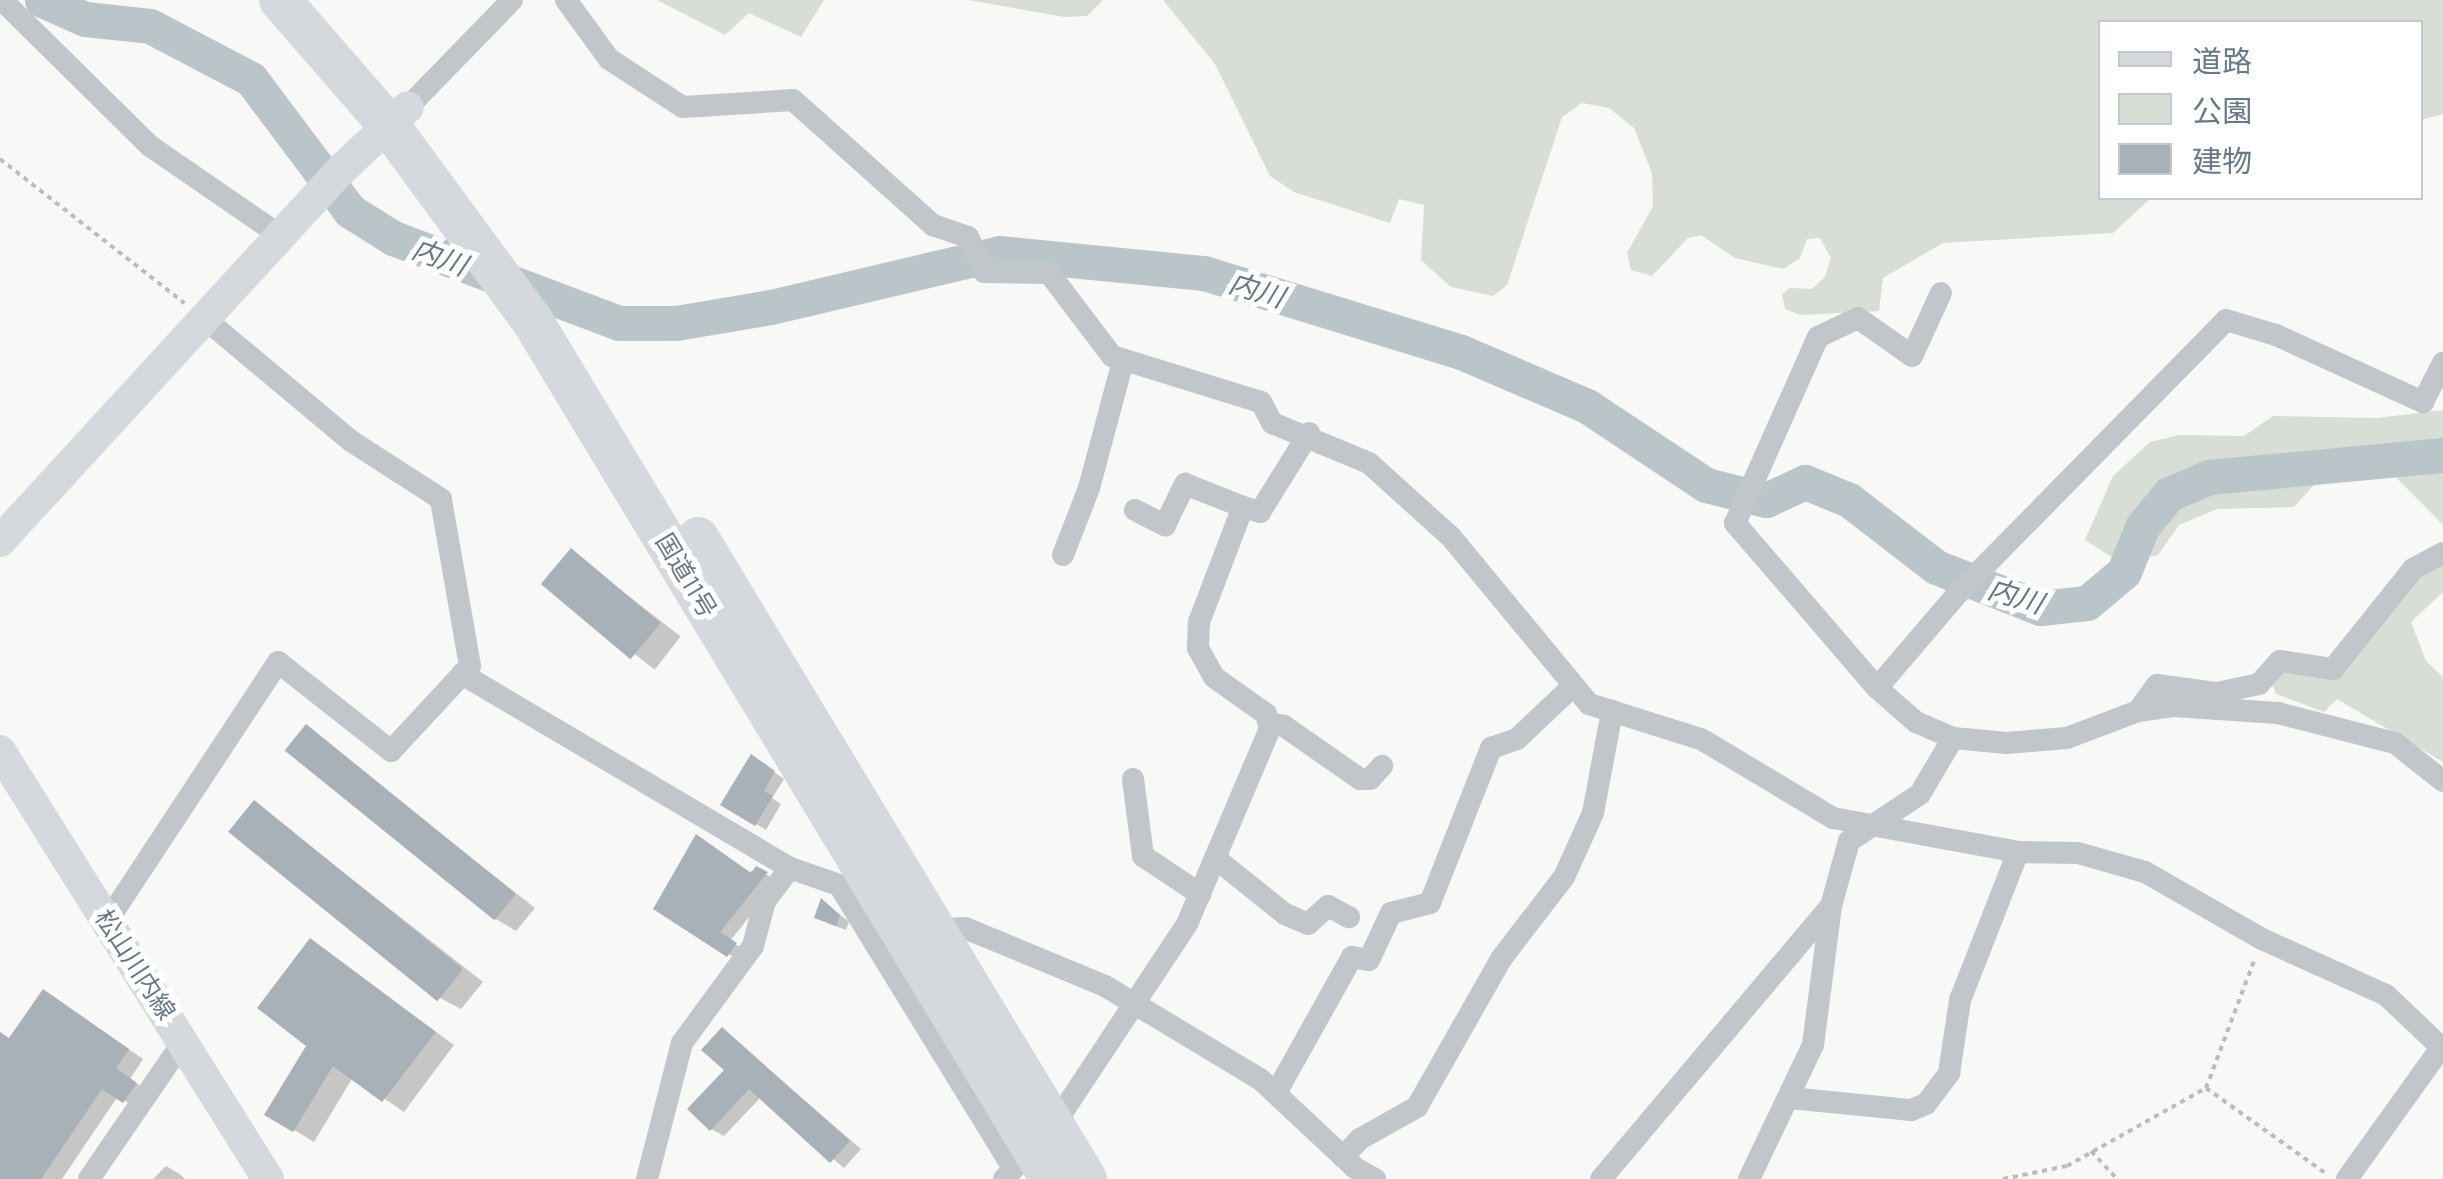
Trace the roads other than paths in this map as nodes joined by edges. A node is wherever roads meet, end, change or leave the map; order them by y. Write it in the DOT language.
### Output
graph roads {
  1 [pos="2,0"];
  2 [pos="280,0"];
  3 [pos="316,0"];
  4 [pos="512,0"];
  5 [pos="566,0"];
  6 [pos="397,115"];
  7 [pos="281,236"];
  8 [pos="1941,293"];
  9 [pos="204,318"];
  10 [pos="551,325"];
  11 [pos="1123,361"];
  12 [pos="2443,363"];
  13 [pos="1309,433"];
  14 [pos="1243,507"];
  15 [pos="1135,510"];
  16 [pos="0,541"];
  17 [pos="2443,553"];
  18 [pos="1063,555"];
  19 [pos="462,674"];
  20 [pos="1572,687"];
  21 [pos="1877,688"];
  22 [pos="1612,711"];
  23 [pos="2138,711"];
  24 [pos="1269,723"];
  25 [pos="1953,738"];
  26 [pos="0,751"];
  27 [pos="1382,766"];
  28 [pos="1133,779"];
  29 [pos="2443,780"];
  30 [pos="1866,826"];
  31 [pos="2018,852"];
  32 [pos="1215,858"];
  33 [pos="790,868"];
  34 [pos="1200,894"];
  35 [pos="1831,906"];
  36 [pos="1350,918"];
  37 [pos="108,920"];
  38 [pos="936,930"];
  39 [pos="1135,1004"];
  40 [pos="185,1039"];
  41 [pos="2442,1047"];
  42 [pos="1276,1093"];
  43 [pos="1790,1098"];
  44 [pos="1343,1157"];
  45 [pos="1031,1160"];
  46 [pos="89,1179"];
  47 [pos="268,1179"];
  48 [pos="648,1179"];
  49 [pos="1086,1179"];
  50 [pos="1375,1179"];
  51 [pos="1600,1179"];
  52 [pos="1749,1179"];
  53 [pos="2348,1179"];
  1 -- 7 [label="street"];
  2 -- 6 [label="highway, 国道11号"];
  3 -- 6 [label="highway, 国道11号"];
  4 -- 6 [label="street"];
  5 -- 11 [label="street"];
  6 -- 7 [label="street"];
  6 -- 10 [label="highway, 国道11号"];
  6 -- 10 [label="highway, 国道11号"];
  7 -- 9 [label="street"];
  8 -- 21 [label="street"];
  9 -- 16 [label="street"];
  9 -- 19 [label="street"];
  10 -- 38 [label="highway, 国道11号"];
  10 -- 45 [label="highway, 国道11号"];
  11 -- 13 [label="street"];
  11 -- 18 [label="street"];
  12 -- 21 [label="street"];
  13 -- 14 [label="street"];
  13 -- 20 [label="street"];
  14 -- 15 [label="street"];
  14 -- 24 [label="street"];
  17 -- 23 [label="street"];
  19 -- 33 [label="street"];
  19 -- 37 [label="street"];
  20 -- 22 [label="street"];
  20 -- 42 [label="street"];
  21 -- 25 [label="street"];
  22 -- 30 [label="street"];
  22 -- 44 [label="street"];
  23 -- 25 [label="street"];
  23 -- 29 [label="street"];
  24 -- 27 [label="street"];
  24 -- 32 [label="street"];
  25 -- 30 [label="street"];
  26 -- 37 [label="street, 松山川内線"];
  28 -- 34 [label="street"];
  30 -- 31 [label="street"];
  30 -- 35 [label="street"];
  31 -- 41 [label="street"];
  31 -- 43 [label="street"];
  32 -- 34 [label="street"];
  32 -- 36 [label="street"];
  33 -- 45 [label="street"];
  33 -- 48 [label="street"];
  34 -- 39 [label="street"];
  35 -- 43 [label="street"];
  35 -- 51 [label="street"];
  37 -- 40 [label="street, 松山川内線"];
  38 -- 39 [label="street"];
  38 -- 45 [label="highway, 国道11号"];
  39 -- 42 [label="street"];
  39 -- 45 [label="street"];
  40 -- 46 [label="street"];
  40 -- 47 [label="street, 松山川内線"];
  41 -- 53 [label="street"];
  42 -- 44 [label="street"];
  43 -- 52 [label="street"];
  44 -- 50 [label="street"];
  45 -- 49 [label="highway, 国道11号"];
}
